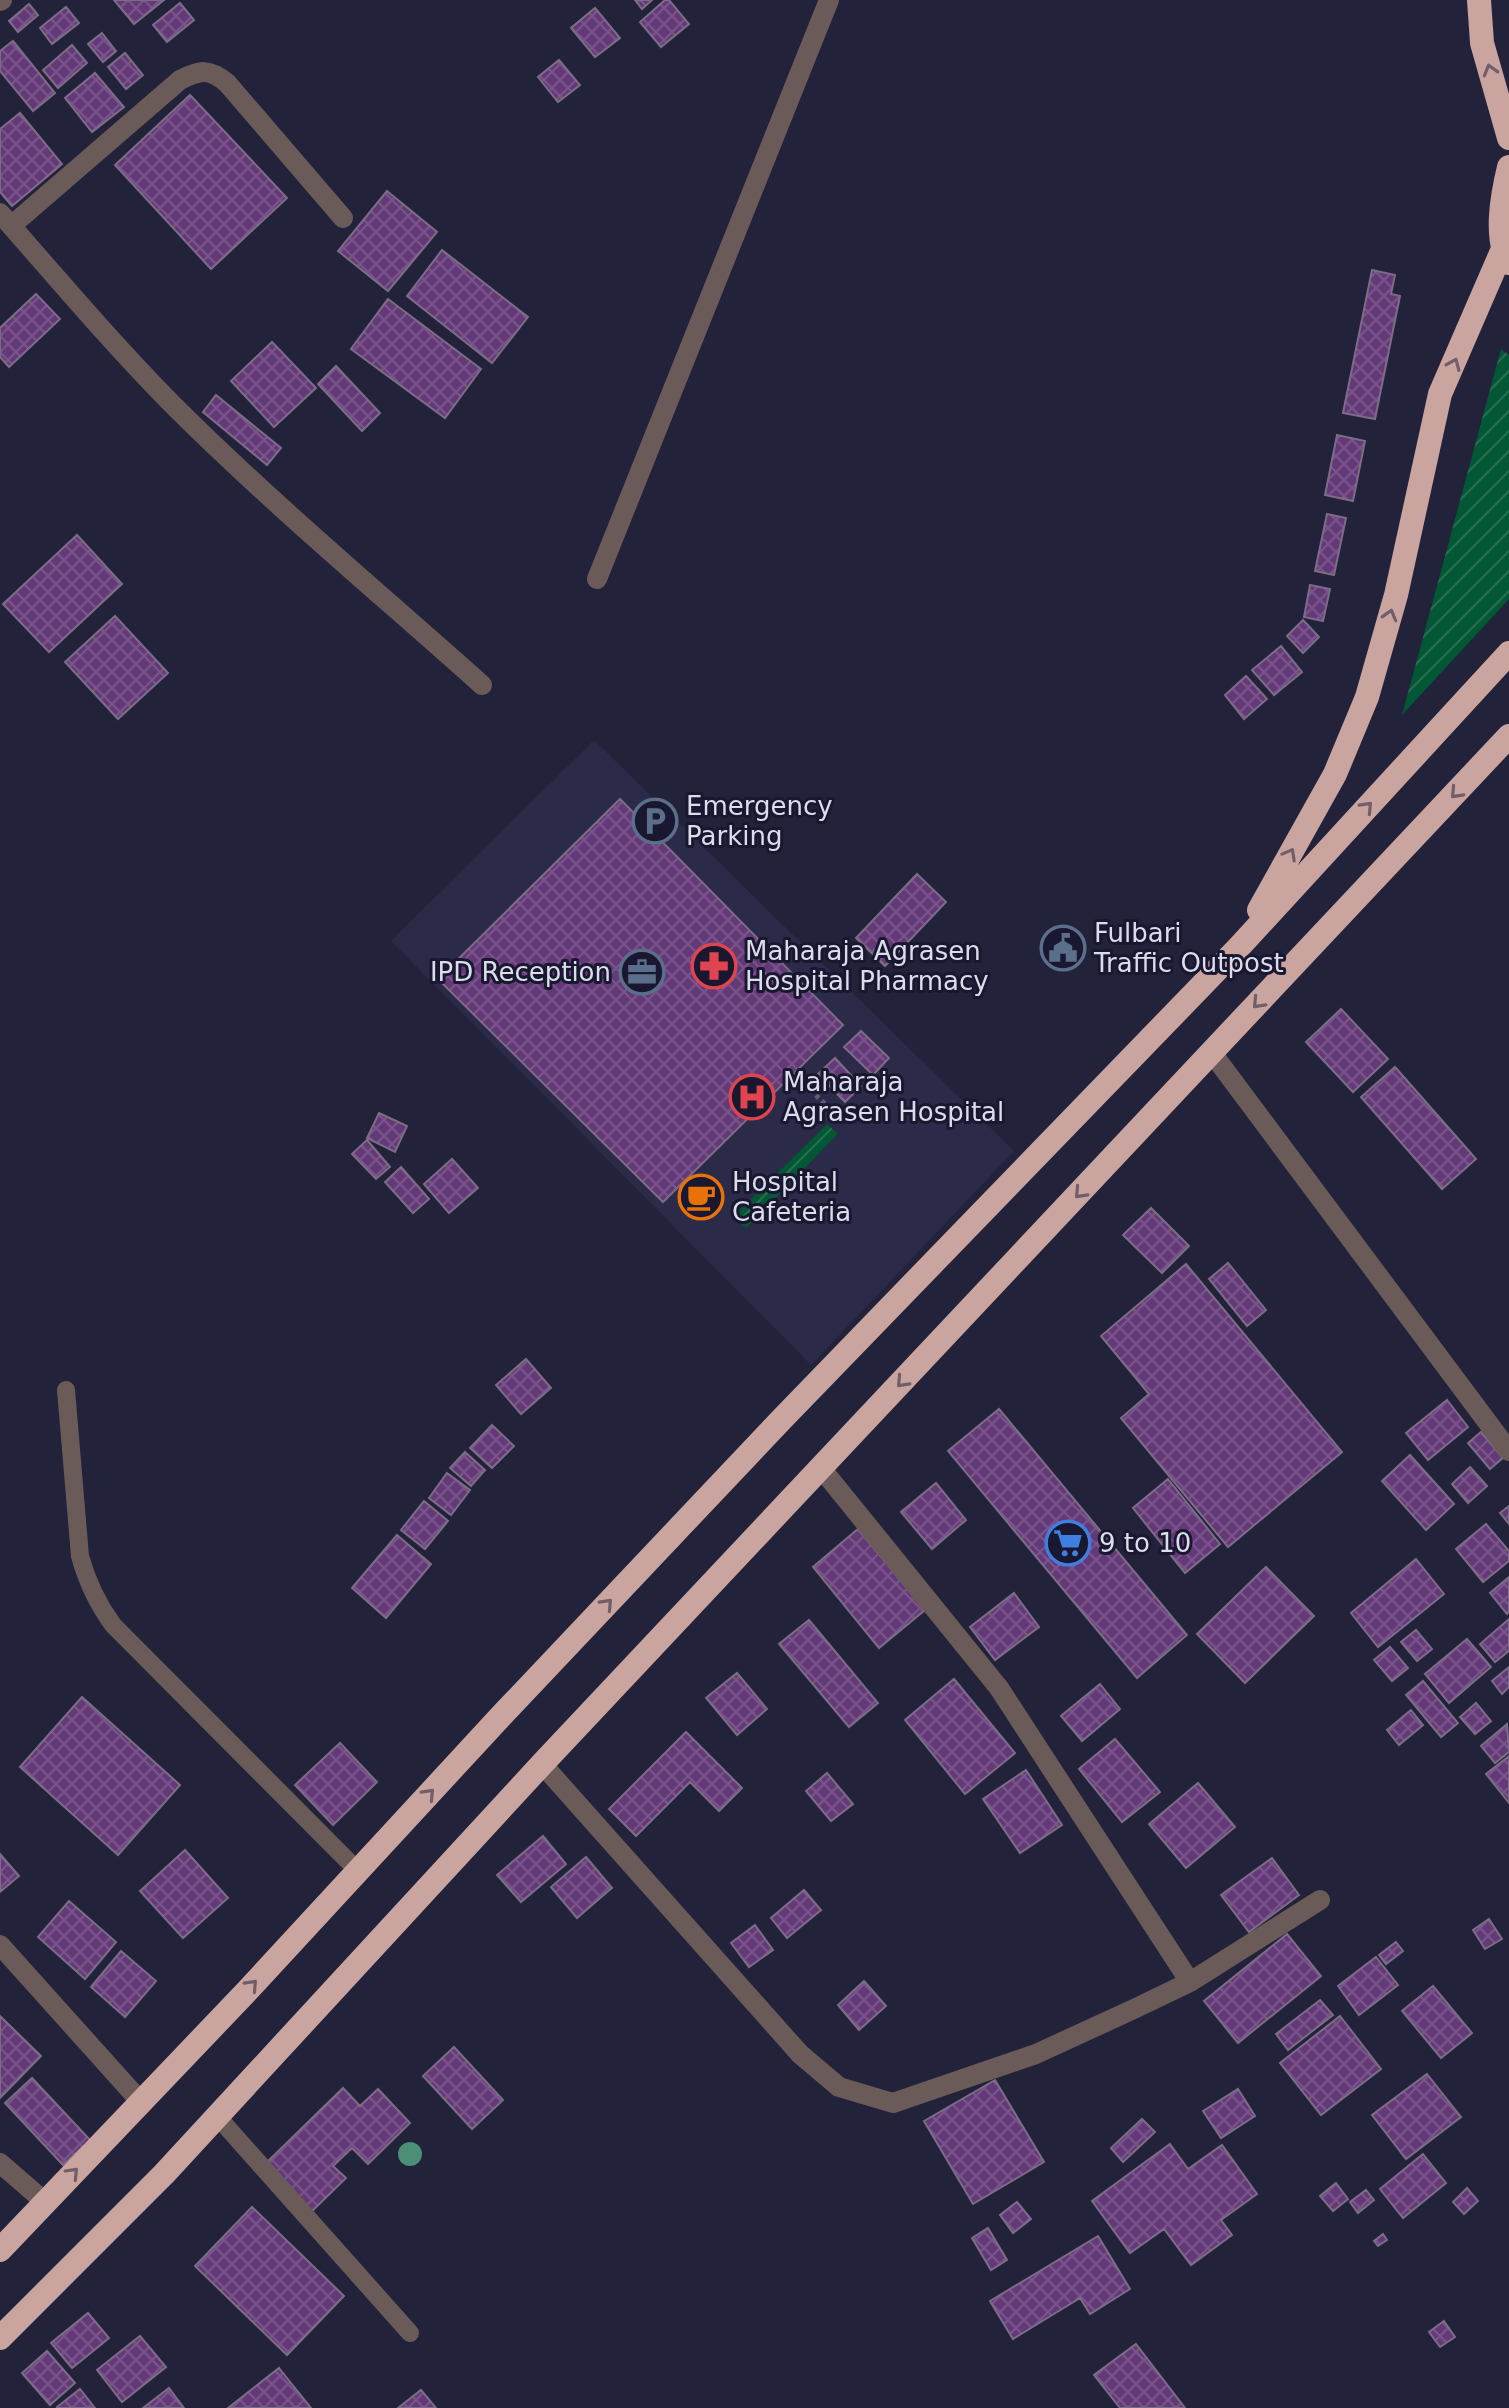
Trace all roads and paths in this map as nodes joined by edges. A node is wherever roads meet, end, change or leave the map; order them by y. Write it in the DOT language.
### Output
graph roads {
  1 [pos="829,0"];
  2 [pos="1479,0"];
  3 [pos="1509,138"];
  4 [pos="1509,167"];
  5 [pos="343,218"];
  6 [pos="6,220"];
  7 [pos="1506,258"];
  8 [pos="597,579"];
  9 [pos="1509,653"];
  10 [pos="482,685"];
  11 [pos="1509,736"];
  12 [pos="1239,947"];
  13 [pos="1212,1053"];
  14 [pos="793,1073"];
  15 [pos="832,1111"];
  16 [pos="66,1390"];
  17 [pos="1509,1451"];
  18 [pos="821,1468"];
  19 [pos="542,1764"];
  20 [pos="358,1871"];
  21 [pos="1320,1900"];
  22 [pos="0,1945"];
  23 [pos="1190,1982"];
  24 [pos="141,2102"];
  25 [pos="217,2116"];
  26 [pos="0,2163"];
  27 [pos="45,2202"];
  28 [pos="0,2250"];
  29 [pos="410,2333"];
  30 [pos="0,2338"];
  1 -- 8 [label="street"];
  3 -- 2 [label="highway, one-way"];
  4 -- 7 [label="highway"];
  5 -- 6 [label="street"];
  6 -- 10 [label="street"];
  12 -- 7 [label="highway, one-way"];
  12 -- 9 [label="highway, one-way"];
  11 -- 13 [label="highway, one-way"];
  20 -- 12 [label="highway, one-way"];
  13 -- 17 [label="street"];
  13 -- 18 [label="highway, one-way"];
  14 -- 15 [label="path"];
  16 -- 20 [label="lane"];
  18 -- 19 [label="highway"];
  18 -- 23 [label="street"];
  19 -- 23 [label="street"];
  19 -- 25 [label="highway"];
  24 -- 20 [label="highway, one-way"];
  21 -- 23 [label="street"];
  22 -- 24 [label="street"];
  27 -- 24 [label="highway, one-way"];
  25 -- 29 [label="lane"];
  25 -- 30 [label="highway"];
  26 -- 27 [label="street"];
  27 -- 28 [label="highway"];
}
